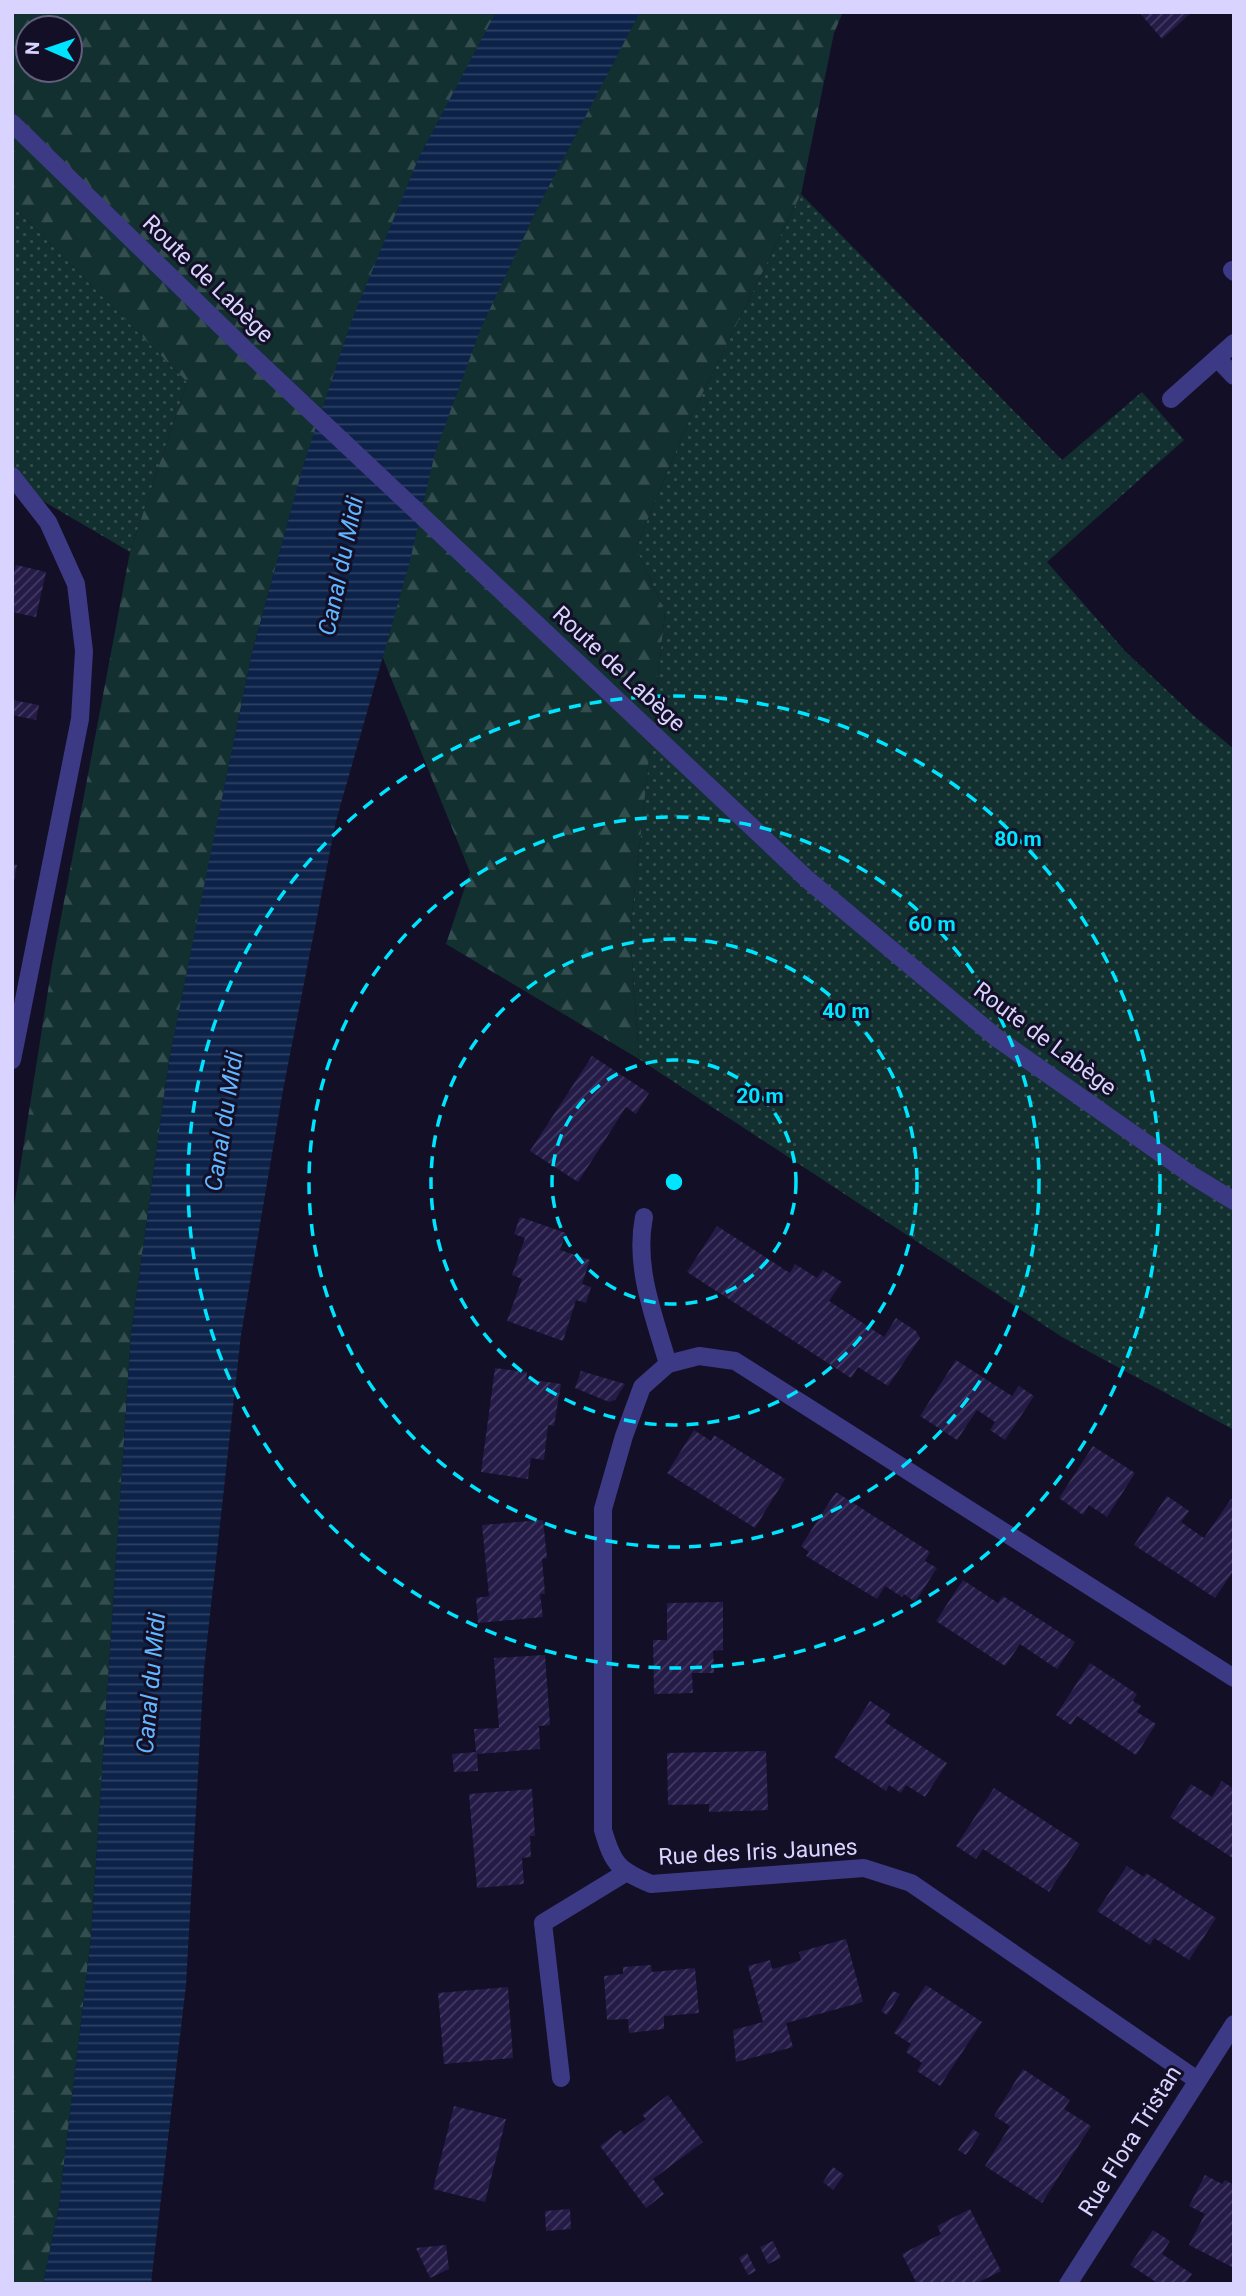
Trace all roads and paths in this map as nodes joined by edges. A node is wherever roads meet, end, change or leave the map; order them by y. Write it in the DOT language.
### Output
graph roads {
  1 [pos="12,123"];
  2 [pos="1234,343"];
  3 [pos="1217,358"];
  4 [pos="1234,376"];
  5 [pos="1171,399"];
  6 [pos="12,476"];
  7 [pos="20,977"];
  8 [pos="12,1060"];
  9 [pos="1234,1201"];
  10 [pos="643,1217"];
  11 [pos="668,1364"];
  12 [pos="1234,1678"];
  13 [pos="625,1873"];
  14 [pos="1234,2024"];
  15 [pos="561,2078"];
  16 [pos="1197,2080"];
  17 [pos="1068,2284"];
  1 -- 9 [label="street, Route de Labège"];
  2 -- 3 [label="street"];
  3 -- 4 [label="street"];
  3 -- 5 [label="street"];
  6 -- 7 [label="street"];
  7 -- 8 [label="street"];
  10 -- 11 [label="street"];
  11 -- 12 [label="street"];
  11 -- 13 [label="street"];
  13 -- 15 [label="street"];
  13 -- 16 [label="street, Rue des Iris Jaunes"];
  14 -- 16 [label="street, Rue Flora Tristan"];
  16 -- 17 [label="street, Rue Flora Tristan"];
}
